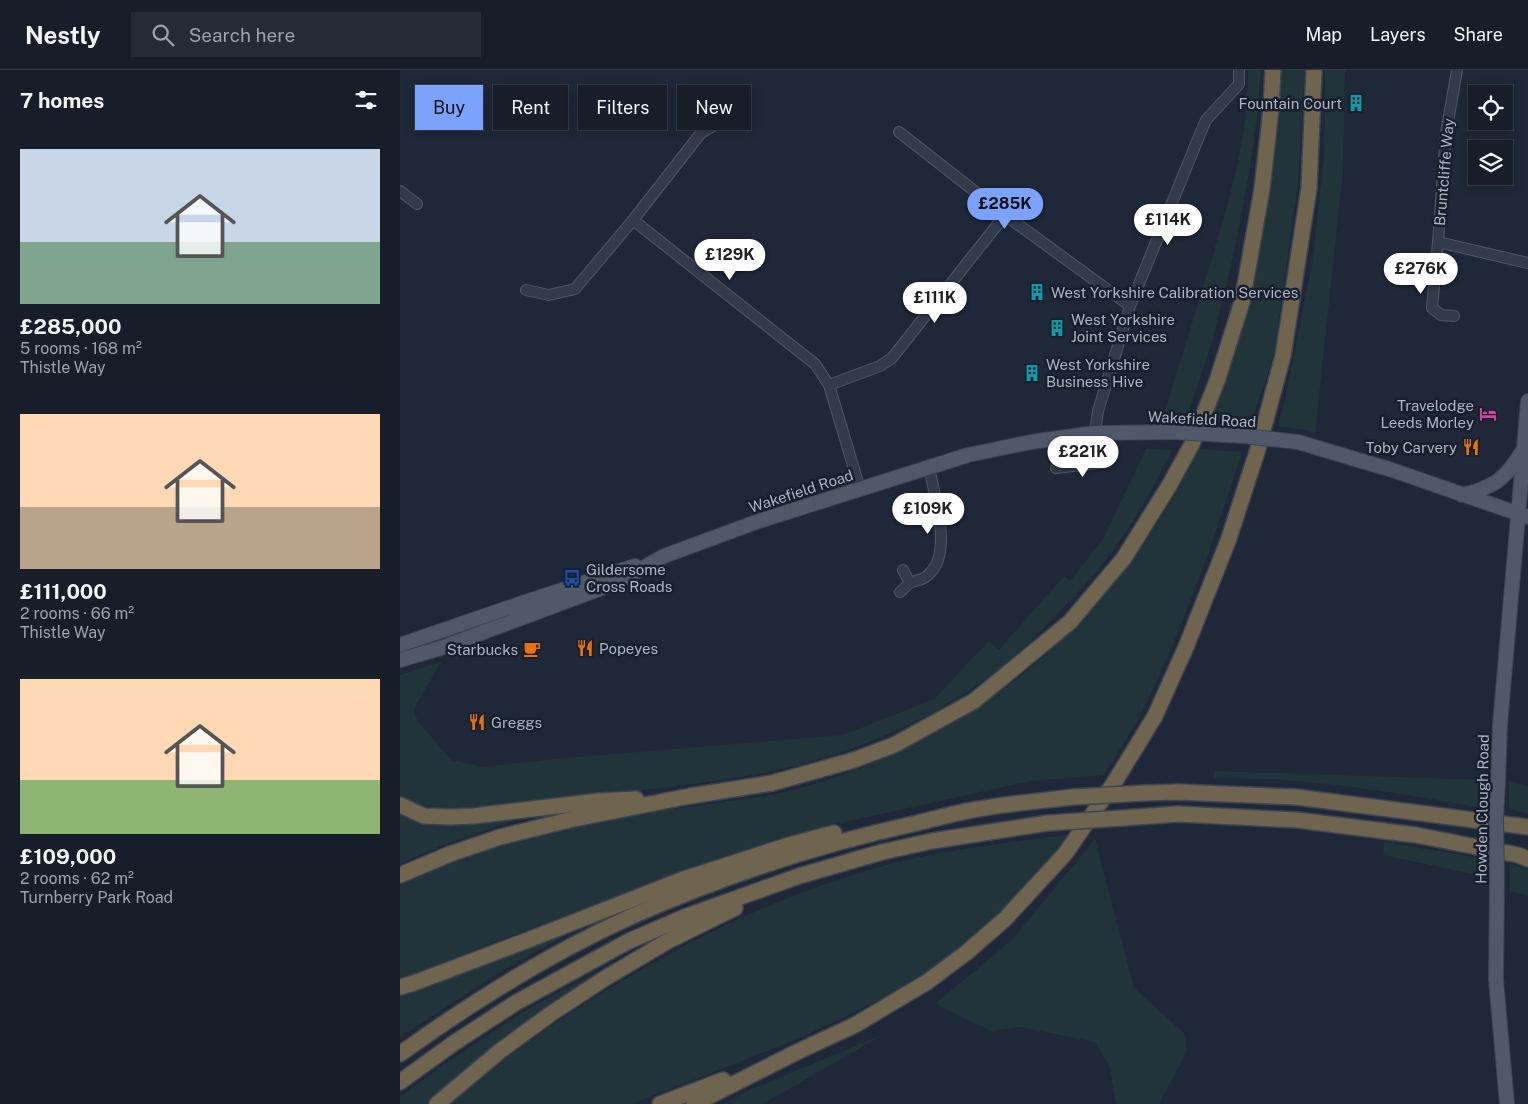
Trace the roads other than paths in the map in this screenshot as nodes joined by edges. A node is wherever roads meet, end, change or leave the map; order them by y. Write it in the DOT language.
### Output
graph roads {
  1 [pos="1239,70"];
  2 [pos="1273,70"];
  3 [pos="1314,70"];
  4 [pos="1458,70"];
  5 [pos="705,130"];
  6 [pos="898,132"];
  7 [pos="400,191"];
  8 [pos="416,204"];
  9 [pos="1005,215"];
  10 [pos="633,220"];
  11 [pos="1438,242"];
  12 [pos="1528,263"];
  13 [pos="526,290"];
  14 [pos="1130,306"];
  15 [pos="1454,316"];
  16 [pos="829,385"];
  17 [pos="1528,401"];
  18 [pos="1089,434"];
  19 [pos="1523,450"];
  20 [pos="1107,462"];
  21 [pos="1085,465"];
  22 [pos="928,468"];
  23 [pos="1056,468"];
  24 [pos="860,489"];
  25 [pos="1461,495"];
  26 [pos="1523,516"];
  27 [pos="903,570"];
  28 [pos="910,583"];
  29 [pos="592,586"];
  30 [pos="900,592"];
  31 [pos="400,646"];
  32 [pos="400,660"];
  33 [pos="690,796"];
  34 [pos="400,805"];
  35 [pos="980,808"];
  36 [pos="1528,827"];
  37 [pos="1528,859"];
  38 [pos="400,875"];
  39 [pos="799,876"];
  40 [pos="400,986"];
  41 [pos="799,1051"];
  42 [pos="400,1054"];
  43 [pos="400,1082"];
  44 [pos="437,1104"];
  45 [pos="660,1104"];
  46 [pos="694,1104"];
  47 [pos="1506,1104"];
  1 -- 14 [label="street"];
  2 -- 33 [label="highway"];
  3 -- 41 [label="highway"];
  4 -- 11 [label="street, Bruntcliffe Way"];
  5 -- 10 [label="street"];
  6 -- 9 [label="street"];
  7 -- 8 [label="street"];
  9 -- 14 [label="street"];
  9 -- 16 [label="street"];
  10 -- 13 [label="street"];
  10 -- 16 [label="street"];
  11 -- 12 [label="street, Bruntcliffe Way"];
  11 -- 15 [label="street"];
  14 -- 18 [label="street"];
  16 -- 24 [label="street"];
  17 -- 19 [label="main road, Howden Clough Road"];
  18 -- 21 [label="street"];
  18 -- 22 [label="main road, Wakefield Road"];
  18 -- 25 [label="main road, Wakefield Road, bridge"];
  19 -- 25 [label="main road"];
  19 -- 26 [label="main road, Howden Clough Road"];
  20 -- 21 [label="street"];
  21 -- 23 [label="street"];
  22 -- 24 [label="main road, Wakefield Road"];
  22 -- 28 [label="street"];
  24 -- 29 [label="main road, Wakefield Road"];
  25 -- 26 [label="main road, Wakefield Road"];
  26 -- 47 [label="main road, Howden Clough Road, bridge"];
  27 -- 28 [label="street"];
  28 -- 30 [label="street"];
  29 -- 31 [label="main road, Wakefield Road"];
  29 -- 32 [label="main road, Wakefield Road"];
  33 -- 34 [label="highway"];
  33 -- 38 [label="highway"];
  35 -- 36 [label="highway, bridge"];
  35 -- 40 [label="highway"];
  35 -- 42 [label="highway"];
  37 -- 39 [label="highway, bridge"];
  39 -- 43 [label="highway"];
  39 -- 44 [label="highway"];
  41 -- 45 [label="highway"];
  41 -- 46 [label="highway"];
}
